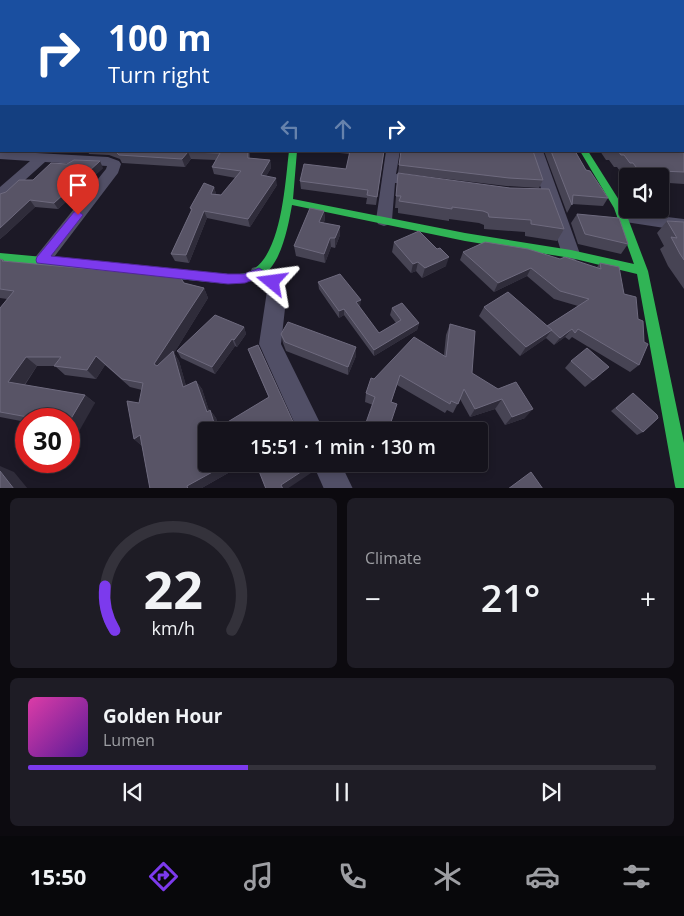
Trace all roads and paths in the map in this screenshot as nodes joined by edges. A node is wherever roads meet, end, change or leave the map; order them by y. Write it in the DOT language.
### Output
graph roads {
  1 [pos="293,152"];
  2 [pos="393,152"];
  3 [pos="536,152"];
  4 [pos="585,152"];
  5 [pos="0,155"];
  6 [pos="41,158"];
  7 [pos="388,178"];
  8 [pos="433,183"];
  9 [pos="534,194"];
  10 [pos="0,195"];
  11 [pos="552,195"];
  12 [pos="287,201"];
  13 [pos="619,206"];
  14 [pos="625,218"];
  15 [pos="632,218"];
  16 [pos="384,220"];
  17 [pos="684,225"];
  18 [pos="571,254"];
  19 [pos="0,257"];
  20 [pos="42,260"];
  21 [pos="642,271"];
  22 [pos="259,273"];
  23 [pos="307,422"];
  24 [pos="331,472"];
  25 [pos="684,486"];
  26 [pos="339,488"];
  1 -- 12 [label="street"];
  2 -- 7 [label="street"];
  3 -- 11 [label="street"];
  4 -- 13 [label="street"];
  5 -- 6 [label="street"];
  6 -- 10 [label="street"];
  6 -- 20 [label="street"];
  7 -- 8 [label="street"];
  7 -- 16 [label="street"];
  9 -- 11 [label="street"];
  11 -- 18 [label="street"];
  12 -- 16 [label="street"];
  12 -- 22 [label="street"];
  14 -- 21 [label="street"];
  15 -- 17 [label="street"];
  16 -- 18 [label="street"];
  18 -- 21 [label="street"];
  19 -- 20 [label="street"];
  20 -- 22 [label="street"];
  21 -- 25 [label="street"];
  22 -- 23 [label="street"];
  24 -- 26 [label="street"];
}
